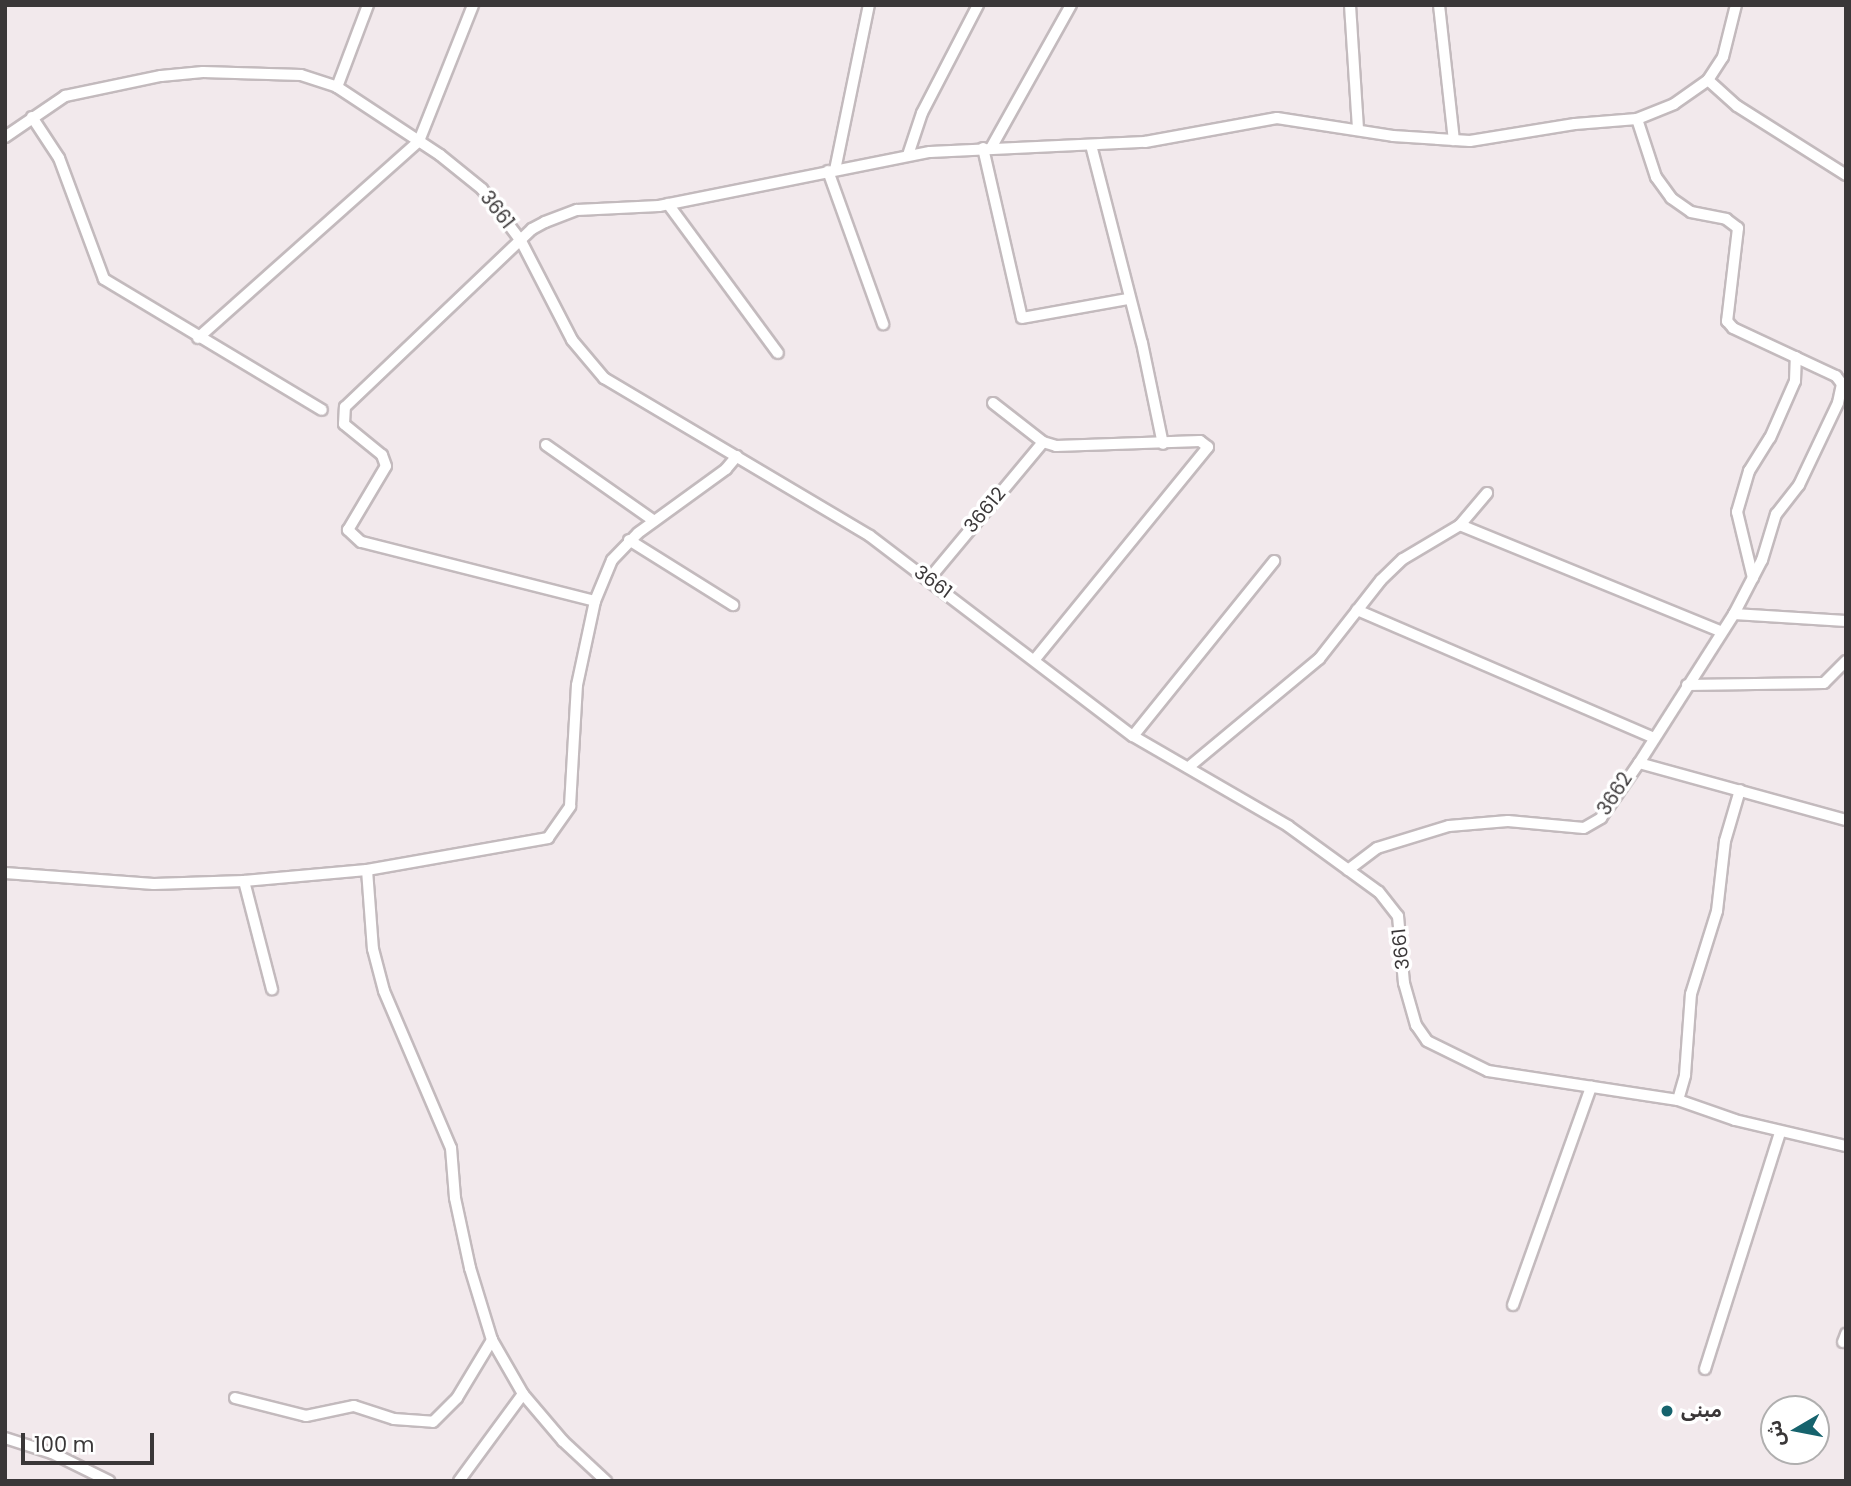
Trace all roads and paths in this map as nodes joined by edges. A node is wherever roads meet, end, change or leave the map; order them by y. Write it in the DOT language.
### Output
graph roads {
  1 [pos="368,5"];
  2 [pos="473,5"];
  3 [pos="870,5"];
  4 [pos="977,5"];
  5 [pos="1071,5"];
  6 [pos="1350,5"];
  7 [pos="1439,5"];
  8 [pos="1736,5"];
  9 [pos="1708,80"];
  10 [pos="337,87"];
  11 [pos="32,117"];
  12 [pos="1637,119"];
  13 [pos="1358,129"];
  14 [pos="5,137"];
  15 [pos="1454,140"];
  16 [pos="419,141"];
  17 [pos="1091,145"];
  18 [pos="987,148"];
  19 [pos="908,155"];
  20 [pos="831,170"];
  21 [pos="1846,175"];
  22 [pos="668,204"];
  23 [pos="521,241"];
  24 [pos="1128,299"];
  25 [pos="883,324"];
  26 [pos="198,338"];
  27 [pos="778,354"];
  28 [pos="1796,357"];
  29 [pos="993,403"];
  30 [pos="323,410"];
  31 [pos="1043,442"];
  32 [pos="1163,443"];
  33 [pos="546,445"];
  34 [pos="737,456"];
  35 [pos="1487,493"];
  36 [pos="654,521"];
  37 [pos="1460,525"];
  38 [pos="629,540"];
  39 [pos="1274,561"];
  40 [pos="1753,578"];
  41 [pos="929,579"];
  42 [pos="595,601"];
  43 [pos="733,605"];
  44 [pos="1357,610"];
  45 [pos="1734,614"];
  46 [pos="1846,621"];
  47 [pos="1720,631"];
  48 [pos="1035,659"];
  49 [pos="1846,661"];
  50 [pos="1687,685"];
  51 [pos="1133,736"];
  52 [pos="1654,738"];
  53 [pos="1639,763"];
  54 [pos="1190,766"];
  55 [pos="1740,790"];
  56 [pos="1846,820"];
  57 [pos="368,870"];
  58 [pos="1348,870"];
  59 [pos="5,873"];
  60 [pos="244,881"];
  61 [pos="272,989"];
  62 [pos="1591,1087"];
  63 [pos="1678,1100"];
  64 [pos="1780,1132"];
  65 [pos="1846,1146"];
  66 [pos="1513,1305"];
  67 [pos="492,1340"];
  68 [pos="1705,1369"];
  69 [pos="523,1394"];
  70 [pos="235,1398"];
  71 [pos="5,1438"];
  72 [pos="109,1481"];
  73 [pos="459,1481"];
  74 [pos="606,1481"];
  1 -- 10 [label="street"];
  2 -- 16 [label="street"];
  3 -- 20 [label="street"];
  4 -- 19 [label="street"];
  5 -- 18 [label="street"];
  6 -- 13 [label="street"];
  7 -- 15 [label="street"];
  8 -- 9 [label="street"];
  9 -- 12 [label="street"];
  9 -- 21 [label="street"];
  10 -- 11 [label="street, 3661"];
  10 -- 16 [label="street, 3661"];
  11 -- 14 [label="street, 3661"];
  11 -- 26 [label="street"];
  12 -- 15 [label="street"];
  12 -- 28 [label="street"];
  13 -- 15 [label="street"];
  13 -- 17 [label="street"];
  16 -- 23 [label="street, 3661"];
  16 -- 26 [label="street"];
  17 -- 18 [label="street"];
  17 -- 24 [label="street"];
  18 -- 19 [label="street"];
  18 -- 24 [label="street"];
  19 -- 20 [label="street"];
  20 -- 22 [label="street"];
  20 -- 25 [label="street"];
  22 -- 23 [label="street"];
  22 -- 27 [label="street"];
  23 -- 34 [label="street, 3661"];
  23 -- 42 [label="street"];
  24 -- 32 [label="street"];
  26 -- 30 [label="street"];
  28 -- 40 [label="street"];
  28 -- 40 [label="street"];
  29 -- 31 [label="street"];
  31 -- 32 [label="street"];
  31 -- 41 [label="street, 36612"];
  32 -- 48 [label="street"];
  33 -- 36 [label="street"];
  34 -- 36 [label="street"];
  34 -- 41 [label="street, 3661"];
  35 -- 37 [label="street"];
  36 -- 38 [label="street"];
  37 -- 44 [label="street"];
  37 -- 47 [label="street"];
  38 -- 42 [label="street"];
  38 -- 43 [label="street"];
  39 -- 51 [label="street"];
  40 -- 45 [label="street"];
  41 -- 48 [label="street, 3661"];
  42 -- 57 [label="street"];
  44 -- 52 [label="street"];
  44 -- 54 [label="street"];
  45 -- 46 [label="street"];
  45 -- 47 [label="street"];
  47 -- 50 [label="street"];
  48 -- 51 [label="street, 3661"];
  49 -- 50 [label="street"];
  50 -- 52 [label="street"];
  51 -- 54 [label="street, 3661"];
  52 -- 53 [label="street"];
  53 -- 55 [label="street, 3662"];
  53 -- 58 [label="street, 3662"];
  54 -- 58 [label="street, 3661"];
  55 -- 56 [label="street, 3662"];
  55 -- 63 [label="street"];
  57 -- 60 [label="street"];
  57 -- 67 [label="street"];
  58 -- 62 [label="street, 3661"];
  59 -- 60 [label="street"];
  60 -- 61 [label="street"];
  62 -- 63 [label="street, 3661"];
  62 -- 66 [label="street"];
  63 -- 64 [label="street, 3661"];
  64 -- 65 [label="street, 3661"];
  64 -- 68 [label="street"];
  67 -- 69 [label="street"];
  67 -- 70 [label="street"];
  69 -- 73 [label="street"];
  69 -- 74 [label="street"];
  71 -- 72 [label="street"];
}
